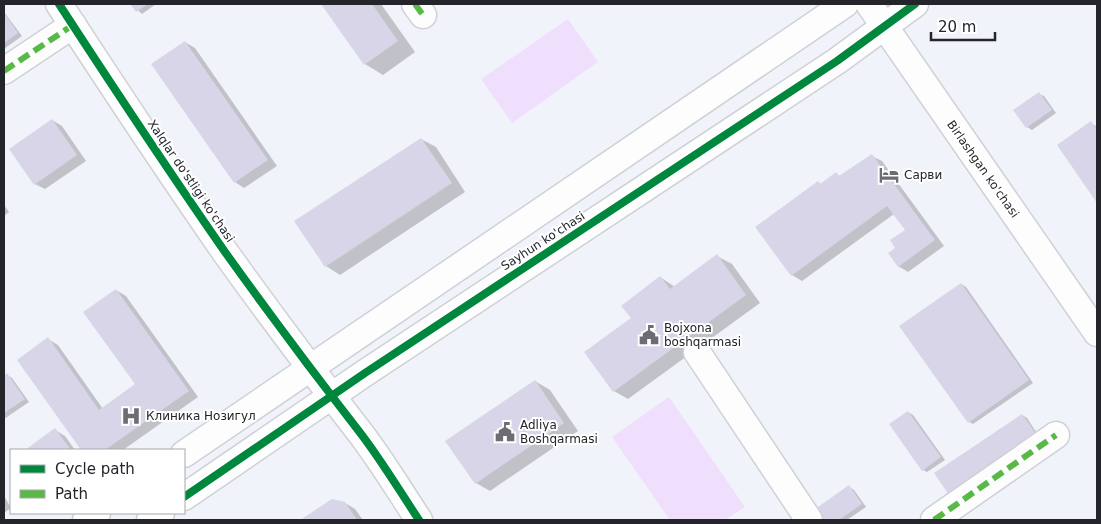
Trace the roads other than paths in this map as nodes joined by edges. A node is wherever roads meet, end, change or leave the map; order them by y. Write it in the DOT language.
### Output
graph roads {
  1 [pos="59,4"];
  2 [pos="844,4"];
  3 [pos="869,4"];
  4 [pos="915,4"];
  5 [pos="73,25"];
  6 [pos="884,26"];
  7 [pos="4,71"];
  8 [pos="1097,333"];
  9 [pos="696,352"];
  10 [pos="312,367"];
  11 [pos="331,398"];
  12 [pos="1056,436"];
  13 [pos="185,453"];
  14 [pos="185,496"];
  15 [pos="419,520"];
  16 [pos="809,520"];
  17 [pos="934,520"];
  1 -- 5 [label="street, Xalqlar do'stligi ko'chasi"];
  2 -- 10 [label="street, Sayhun ko'chasi"];
  3 -- 6 [label="street, Birlashgan ko'chasi"];
  4 -- 6 [label="street, Sayhun ko'chasi"];
  5 -- 7 [label="street"];
  5 -- 10 [label="street, Xalqlar do'stligi ko'chasi"];
  6 -- 8 [label="street, Birlashgan ko'chasi"];
  6 -- 11 [label="street, Sayhun ko'chasi"];
  9 -- 16 [label="street"];
  10 -- 11 [label="street, Xalqlar do'stligi ko'chasi"];
  10 -- 13 [label="street, Sayhun ko'chasi"];
  11 -- 14 [label="street, Sayhun ko'chasi"];
  11 -- 15 [label="street, Xalqlar do'stligi ko'chasi"];
  12 -- 17 [label="street"];
}
